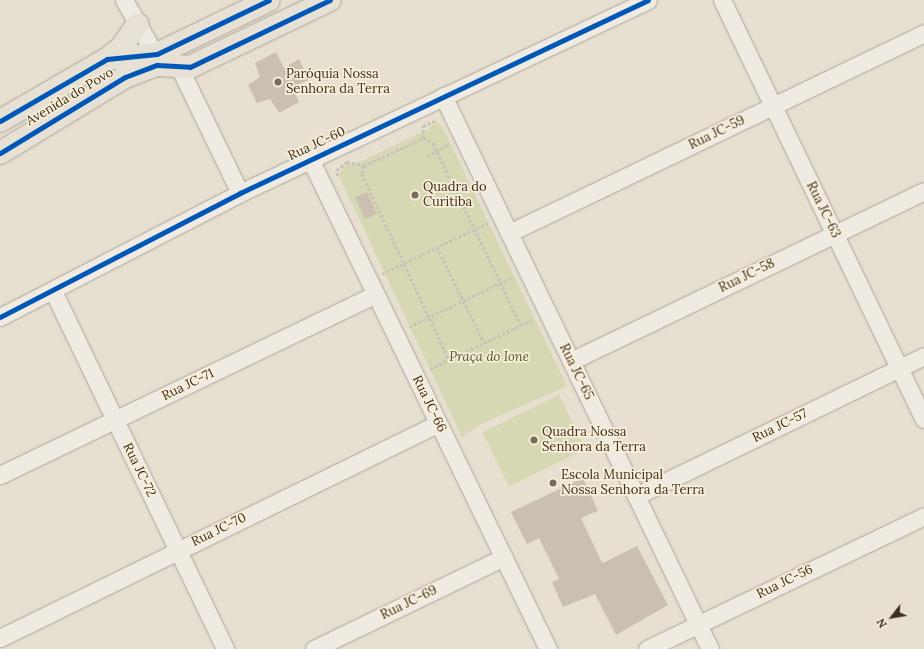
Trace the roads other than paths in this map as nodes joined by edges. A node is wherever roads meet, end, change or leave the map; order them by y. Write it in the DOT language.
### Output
graph roads {
  1 [pos="124,0"];
  2 [pos="269,0"];
  3 [pos="330,0"];
  4 [pos="648,0"];
  5 [pos="722,0"];
  6 [pos="138,24"];
  7 [pos="924,32"];
  8 [pos="157,54"];
  9 [pos="107,59"];
  10 [pos="180,69"];
  11 [pos="443,96"];
  12 [pos="773,105"];
  13 [pos="3,117"];
  14 [pos="0,153"];
  15 [pos="310,159"];
  16 [pos="924,191"];
  17 [pos="240,193"];
  18 [pos="509,233"];
  19 [pos="835,234"];
  20 [pos="380,287"];
  21 [pos="53,291"];
  22 [pos="0,317"];
  23 [pos="924,356"];
  24 [pos="571,361"];
  25 [pos="900,368"];
  26 [pos="924,419"];
  27 [pos="115,420"];
  28 [pos="438,423"];
  29 [pos="0,475"];
  30 [pos="636,496"];
  31 [pos="924,516"];
  32 [pos="178,550"];
  33 [pos="504,557"];
  34 [pos="698,624"];
  35 [pos="0,638"];
  36 [pos="225,649"];
  37 [pos="314,649"];
  38 [pos="548,649"];
  39 [pos="647,649"];
  40 [pos="710,649"];
  1 -- 6 [label="street"];
  2 -- 8 [label="main road, Avenida do Povo"];
  3 -- 10 [label="main road, Avenida do Povo"];
  4 -- 11 [label="street, Rua JC-60"];
  5 -- 12 [label="street, Rua JC-63"];
  6 -- 8 [label="street"];
  6 -- 9 [label="main road"];
  7 -- 12 [label="street, Rua JC-59"];
  8 -- 9 [label="main road, Avenida do Povo"];
  8 -- 10 [label="street"];
  9 -- 13 [label="main road, Avenida do Povo"];
  10 -- 14 [label="main road, Avenida do Povo"];
  10 -- 17 [label="street"];
  11 -- 15 [label="street, Rua JC-60"];
  11 -- 18 [label="street, Rua JC-65"];
  12 -- 18 [label="street, Rua JC-59"];
  12 -- 19 [label="street, Rua JC-63"];
  15 -- 17 [label="street, Rua JC-60"];
  15 -- 20 [label="street, Rua JC-66"];
  16 -- 19 [label="street, Rua JC-58"];
  17 -- 21 [label="street, Rua JC-60"];
  18 -- 24 [label="street, Rua JC-65"];
  19 -- 24 [label="street, Rua JC-58"];
  19 -- 25 [label="street, Rua JC-63"];
  20 -- 27 [label="street, Rua JC-71"];
  20 -- 28 [label="street, Rua JC-66"];
  21 -- 22 [label="street, Rua JC-60"];
  21 -- 27 [label="street, Rua JC-72"];
  23 -- 25 [label="street, Rua JC-57"];
  24 -- 30 [label="street, Rua JC-65"];
  25 -- 26 [label="street, Rua JC-63"];
  25 -- 30 [label="street, Rua JC-57"];
  27 -- 29 [label="street, Rua JC-71"];
  27 -- 32 [label="street, Rua JC-72"];
  28 -- 32 [label="street, Rua JC-70"];
  28 -- 33 [label="street, Rua JC-66"];
  30 -- 34 [label="street, Rua JC-65"];
  31 -- 34 [label="street, Rua JC-56"];
  32 -- 35 [label="street, Rua JC-70"];
  32 -- 36 [label="street, Rua JC-72"];
  33 -- 37 [label="street, Rua JC-69"];
  33 -- 38 [label="street, Rua JC-66"];
  34 -- 39 [label="street, Rua JC-56"];
  34 -- 40 [label="street, Rua JC-65"];
}
